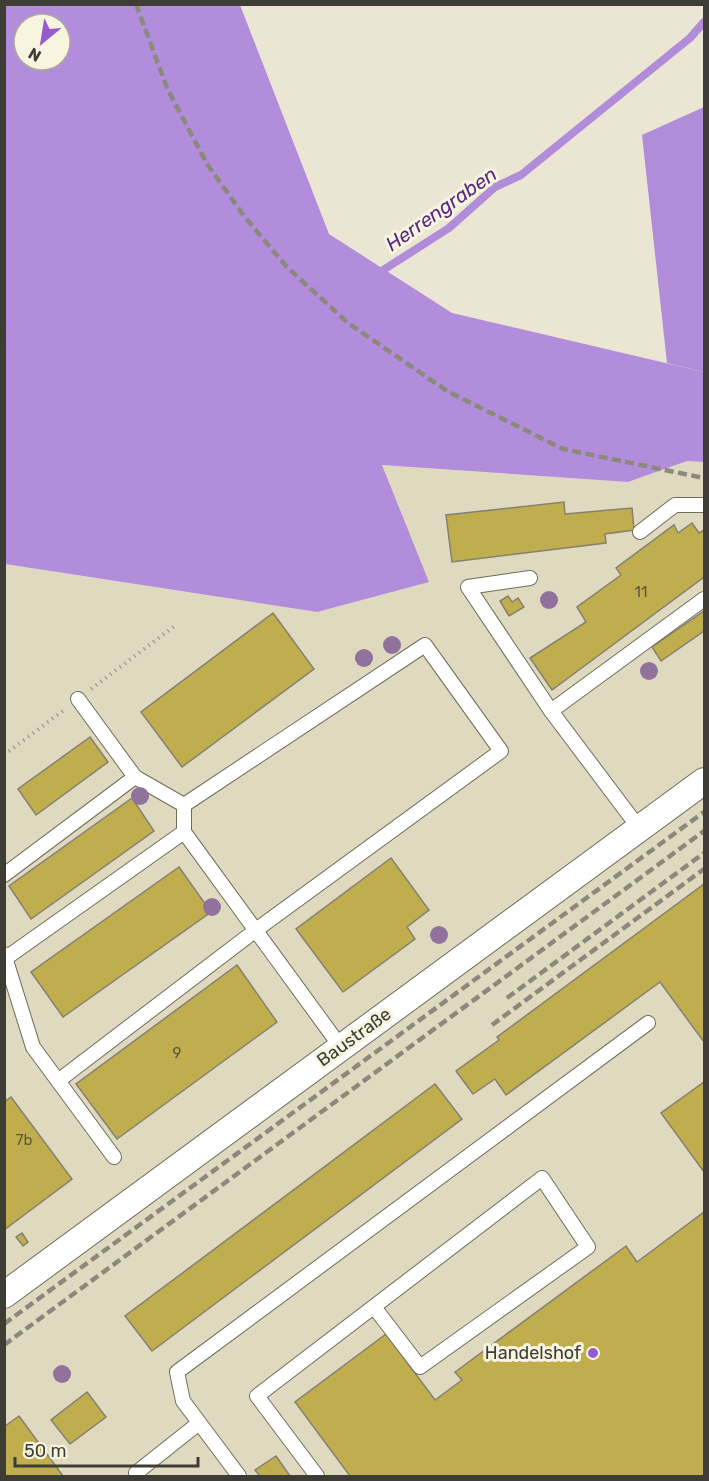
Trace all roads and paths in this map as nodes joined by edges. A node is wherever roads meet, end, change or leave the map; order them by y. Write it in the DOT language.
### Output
graph roads {
  1 [pos="705,505"];
  2 [pos="640,532"];
  3 [pos="530,578"];
  4 [pos="705,599"];
  5 [pos="78,699"];
  6 [pos="551,711"];
  7 [pos="135,777"];
  8 [pos="705,781"];
  9 [pos="184,805"];
  10 [pos="639,828"];
  11 [pos="184,832"];
  12 [pos="4,875"];
  13 [pos="256,930"];
  14 [pos="5,956"];
  15 [pos="648,1023"];
  16 [pos="340,1046"];
  17 [pos="58,1081"];
  18 [pos="114,1156"];
  19 [pos="4,1295"];
  20 [pos="374,1306"];
  21 [pos="199,1423"];
  22 [pos="136,1473"];
  23 [pos="239,1476"];
  24 [pos="317,1476"];
  1 -- 2 [label="lane"];
  3 -- 6 [label="lane"];
  4 -- 6 [label="lane"];
  5 -- 7 [label="lane"];
  6 -- 10 [label="lane"];
  7 -- 9 [label="lane"];
  7 -- 12 [label="lane"];
  8 -- 10 [label="street, Baustraße"];
  9 -- 11 [label="lane"];
  9 -- 13 [label="lane"];
  10 -- 16 [label="street, Baustraße"];
  11 -- 13 [label="lane"];
  11 -- 14 [label="lane"];
  13 -- 16 [label="lane"];
  13 -- 17 [label="lane"];
  14 -- 17 [label="lane"];
  15 -- 21 [label="lane"];
  16 -- 19 [label="street, Baustraße"];
  17 -- 18 [label="lane"];
  20 -- 20 [label="lane"];
  20 -- 24 [label="lane"];
  21 -- 22 [label="lane"];
  21 -- 23 [label="lane"];
}
